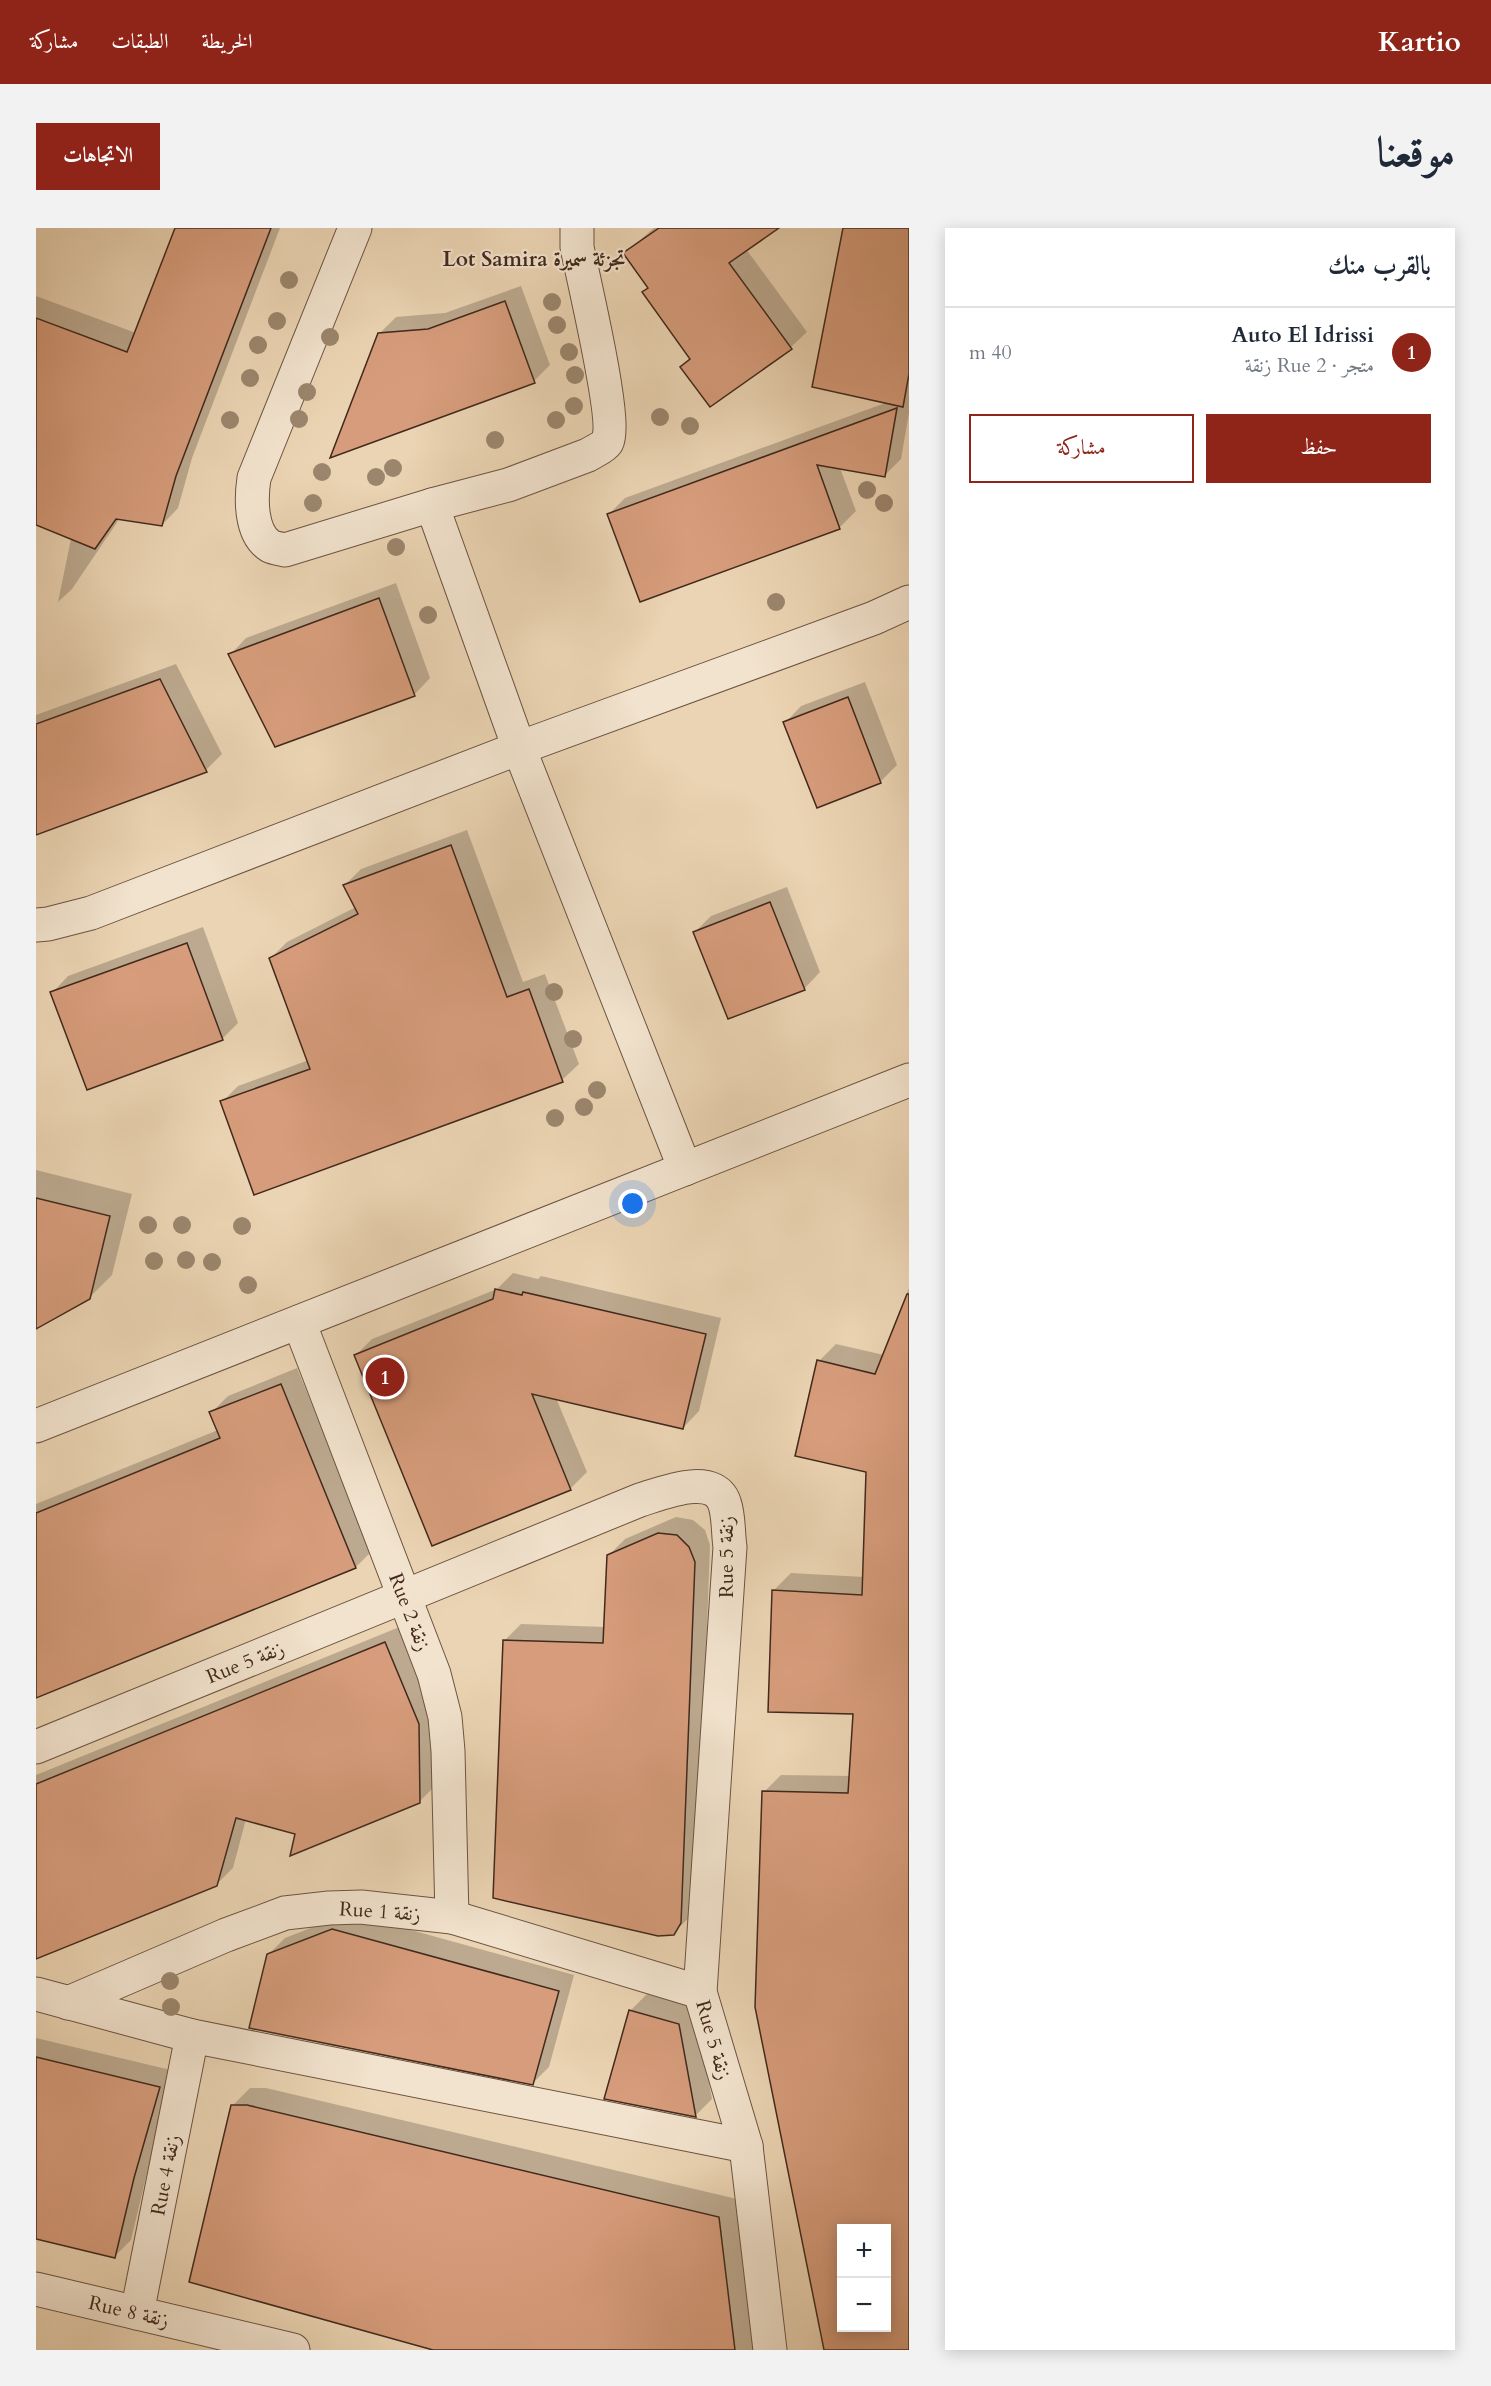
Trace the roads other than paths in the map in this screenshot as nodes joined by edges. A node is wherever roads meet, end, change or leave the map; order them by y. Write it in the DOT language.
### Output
graph roads {
  1 [pos="355,228"];
  2 [pos="577,228"];
  3 [pos="432,505"];
  4 [pos="909,602"];
  5 [pos="519,748"];
  6 [pos="36,925"];
  7 [pos="909,1080"];
  8 [pos="685,1169"];
  9 [pos="299,1322"];
  10 [pos="36,1426"];
  11 [pos="404,1596"];
  12 [pos="36,1748"];
  13 [pos="452,1917"];
  14 [pos="700,1992"];
  15 [pos="36,1994"];
  16 [pos="68,2003"];
  17 [pos="192,2036"];
  18 [pos="746,2146"];
  19 [pos="36,2289"];
  20 [pos="137,2313"];
  21 [pos="293,2350"];
  22 [pos="770,2350"];
  1 -- 3 [label="street"];
  2 -- 3 [label="street"];
  3 -- 5 [label="street"];
  4 -- 5 [label="street"];
  5 -- 6 [label="street"];
  5 -- 8 [label="street"];
  7 -- 8 [label="street"];
  8 -- 9 [label="street"];
  9 -- 10 [label="street"];
  9 -- 11 [label="street, Rue 2 زنقة"];
  11 -- 12 [label="street, Rue 5 زنقة"];
  11 -- 13 [label="street, Rue 2 زنقة"];
  11 -- 14 [label="street, Rue 5 زنقة"];
  13 -- 14 [label="street, Rue 1 زنقة"];
  13 -- 16 [label="street, Rue 1 زنقة"];
  14 -- 18 [label="street, Rue 5 زنقة"];
  15 -- 16 [label="street"];
  16 -- 17 [label="street"];
  17 -- 18 [label="street"];
  17 -- 20 [label="street, Rue 4 زنقة"];
  18 -- 22 [label="street, Rue 5 زنقة"];
  19 -- 20 [label="street, Rue 8 زنقة"];
  20 -- 21 [label="street, Rue 8 زنقة"];
}
